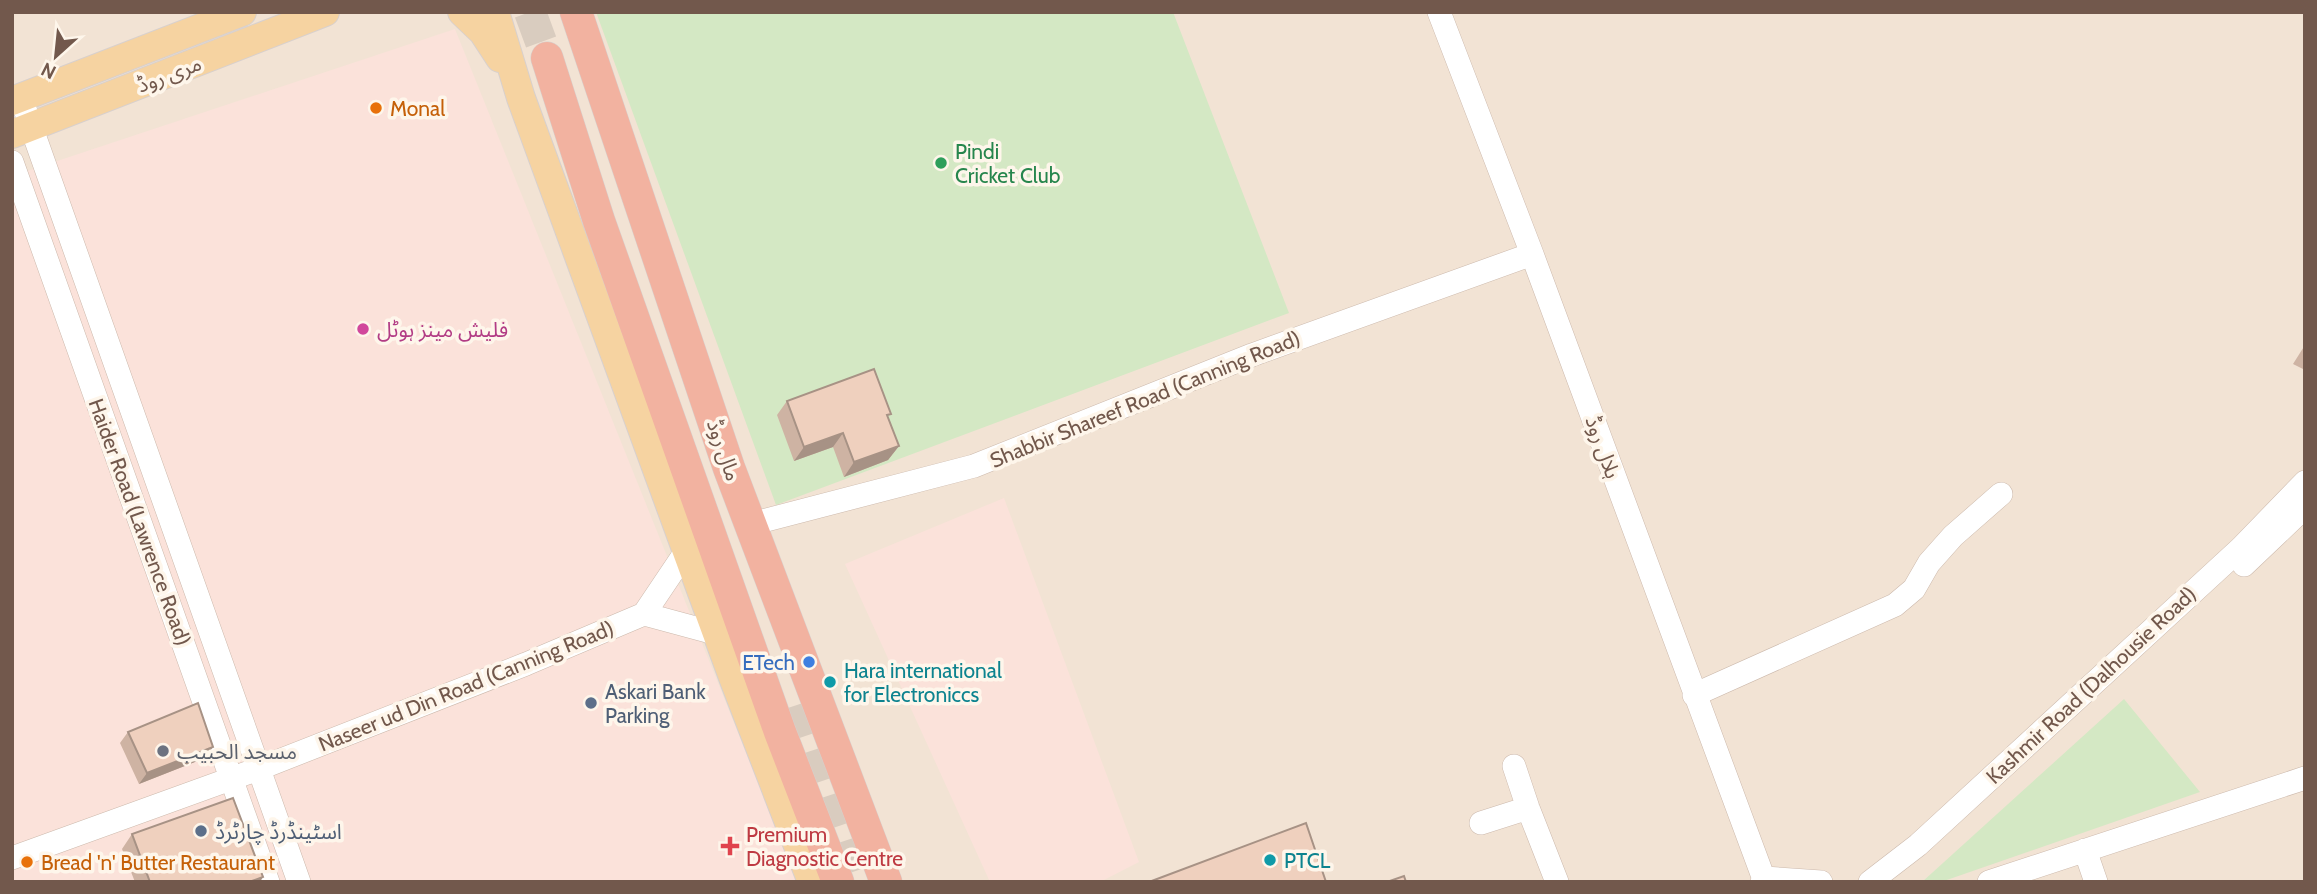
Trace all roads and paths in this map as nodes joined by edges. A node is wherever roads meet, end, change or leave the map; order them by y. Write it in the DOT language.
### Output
graph roads {
  1 [pos="242,12"];
  2 [pos="325,12"];
  3 [pos="462,12"];
  4 [pos="495,12"];
  5 [pos="1439,12"];
  6 [pos="577,17"];
  7 [pos="547,58"];
  8 [pos="521,98"];
  9 [pos="17,100"];
  10 [pos="22,131"];
  11 [pos="12,162"];
  12 [pos="1532,254"];
  13 [pos="2305,482"];
  14 [pos="2001,494"];
  15 [pos="2305,507"];
  16 [pos="751,524"];
  17 [pos="687,550"];
  18 [pos="644,614"];
  19 [pos="718,634"];
  20 [pos="1694,695"];
  21 [pos="1514,766"];
  22 [pos="258,769"];
  23 [pos="232,778"];
  24 [pos="2305,778"];
  25 [pos="1528,808"];
  26 [pos="1482,823"];
  27 [pos="2085,850"];
  28 [pos="12,858"];
  29 [pos="1764,881"];
  30 [pos="268,882"];
  31 [pos="299,882"];
  32 [pos="812,882"];
  33 [pos="838,882"];
  34 [pos="886,882"];
  35 [pos="1557,882"];
  36 [pos="1821,882"];
  37 [pos="1870,882"];
  38 [pos="1895,882"];
  39 [pos="1989,882"];
  40 [pos="2095,882"];
  1 -- 9 [label="main road, مری روڈ"];
  2 -- 10 [label="main road, مری روڈ"];
  3 -- 8 [label="main road"];
  4 -- 8 [label="main road"];
  5 -- 12 [label="street, ہلال روڈ"];
  6 -- 16 [label="highway, مال روڈ"];
  7 -- 33 [label="highway, مال روڈ"];
  8 -- 17 [label="main road"];
  9 -- 10 [label="street"];
  10 -- 22 [label="street"];
  11 -- 23 [label="street, Haider Road (Lawrence Road)"];
  12 -- 16 [label="street, Shabbir Shareef Road (Canning Road)"];
  12 -- 20 [label="street, ہلال روڈ"];
  13 -- 37 [label="street, Kashmir Road (Dalhousie Road)"];
  14 -- 20 [label="street"];
  15 -- 38 [label="street, Kashmir Road (Dalhousie Road)"];
  16 -- 34 [label="highway, مال روڈ"];
  17 -- 18 [label="street"];
  17 -- 19 [label="main road"];
  18 -- 19 [label="street"];
  18 -- 22 [label="street, Naseer ud Din Road (Canning Road)"];
  19 -- 32 [label="main road"];
  20 -- 29 [label="street, ہلال روڈ"];
  21 -- 25 [label="street"];
  22 -- 23 [label="street, Naseer ud Din Road (Canning Road)"];
  22 -- 31 [label="street"];
  23 -- 28 [label="street, Naseer ud Din Road (Canning Road)"];
  23 -- 30 [label="street, Haider Road (Lawrence Road)"];
  24 -- 27 [label="street"];
  25 -- 26 [label="street"];
  25 -- 35 [label="street"];
  27 -- 39 [label="street"];
  27 -- 40 [label="street"];
  29 -- 36 [label="street"];
}
